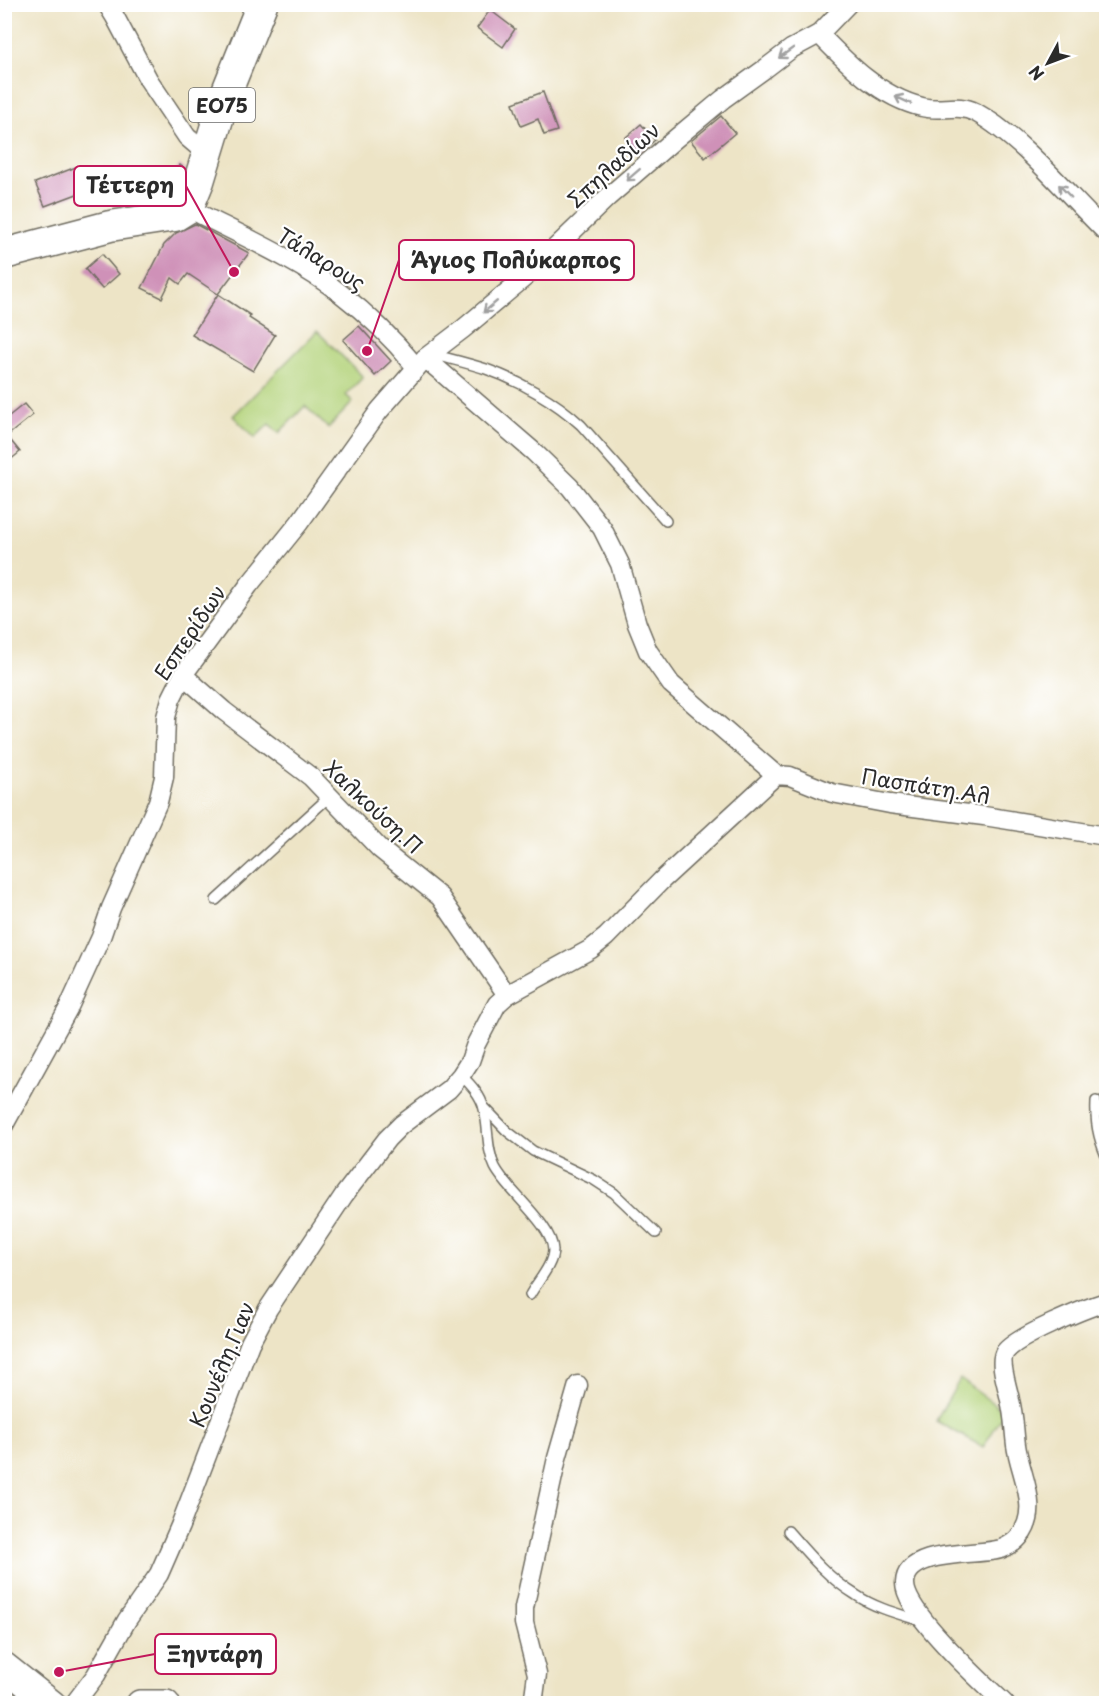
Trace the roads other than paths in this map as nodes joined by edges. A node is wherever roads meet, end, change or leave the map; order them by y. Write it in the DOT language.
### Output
graph roads {
  1 [pos="107,4"];
  2 [pos="262,4"];
  3 [pos="848,4"];
  4 [pos="819,33"];
  5 [pos="208,155"];
  6 [pos="188,208"];
  7 [pos="1107,232"];
  8 [pos="4,254"];
  9 [pos="424,360"];
  10 [pos="666,521"];
  11 [pos="183,675"];
  12 [pos="776,775"];
  13 [pos="329,797"];
  14 [pos="1107,836"];
  15 [pos="216,900"];
  16 [pos="507,995"];
  17 [pos="461,1075"];
  18 [pos="1096,1101"];
  19 [pos="484,1107"];
  20 [pos="4,1125"];
  21 [pos="1107,1156"];
  22 [pos="656,1233"];
  23 [pos="530,1295"];
  24 [pos="1107,1302"];
  25 [pos="578,1385"];
  26 [pos="788,1531"];
  27 [pos="926,1623"];
  28 [pos="4,1666"];
  29 [pos="52,1704"];
  30 [pos="74,1704"];
  31 [pos="140,1704"];
  32 [pos="166,1704"];
  33 [pos="533,1704"];
  34 [pos="1005,1704"];
  1 -- 5 [label="street"];
  2 -- 5 [label="main road, ΕΟ75"];
  3 -- 4 [label="street, Σπηλαδίων"];
  7 -- 4 [label="street, one-way"];
  4 -- 9 [label="street, Σπηλαδίων, one-way"];
  5 -- 6 [label="main road, ΕΟ75"];
  6 -- 8 [label="main road"];
  6 -- 9 [label="street, Τάλαρους"];
  9 -- 10 [label="lane"];
  9 -- 11 [label="street, Εσπερίδων"];
  9 -- 12 [label="street, Τάλαρους"];
  11 -- 13 [label="street, Χαλκούση.Π"];
  11 -- 20 [label="street, Εσπερίδων"];
  12 -- 14 [label="street, Πασπάτη.Αλ"];
  12 -- 16 [label="street"];
  13 -- 15 [label="lane"];
  13 -- 16 [label="street, Χαλκούση.Π"];
  16 -- 17 [label="street, Κουνέλη.Γιαν"];
  17 -- 19 [label="lane"];
  17 -- 30 [label="street, Κουνέλη.Γιαν"];
  18 -- 21 [label="lane"];
  19 -- 22 [label="lane"];
  19 -- 23 [label="lane"];
  24 -- 27 [label="street"];
  25 -- 33 [label="street"];
  26 -- 27 [label="lane"];
  27 -- 34 [label="street"];
  28 -- 29 [label="main road"];
  31 -- 32 [label="main road"];
}
